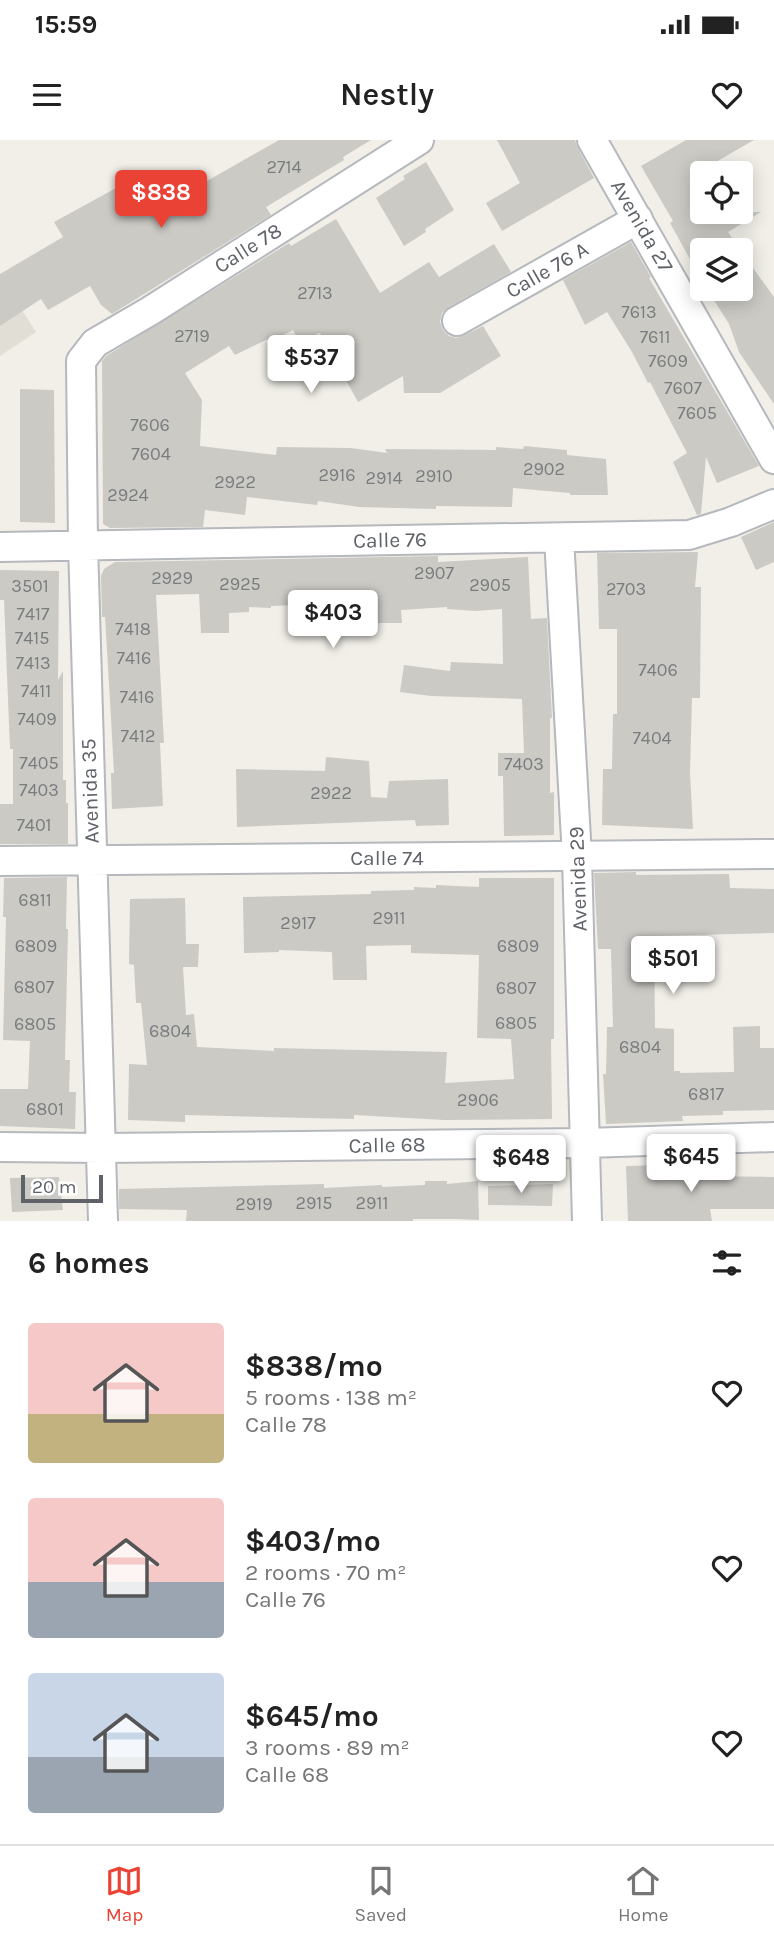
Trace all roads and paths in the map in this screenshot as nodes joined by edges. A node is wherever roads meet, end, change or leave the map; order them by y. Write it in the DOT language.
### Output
graph roads {
  1 [pos="419,140"];
  2 [pos="593,140"];
  3 [pos="638,219"];
  4 [pos="457,321"];
  5 [pos="82,360"];
  6 [pos="774,459"];
  7 [pos="774,504"];
  8 [pos="559,538"];
  9 [pos="83,544"];
  10 [pos="0,547"];
  11 [pos="774,854"];
  12 [pos="578,857"];
  13 [pos="92,860"];
  14 [pos="0,861"];
  15 [pos="774,1137"];
  16 [pos="586,1143"];
  17 [pos="0,1147"];
  18 [pos="102,1148"];
  19 [pos="103,1221"];
  20 [pos="587,1221"];
  1 -- 5 [label="street, Calle 78"];
  2 -- 3 [label="street, Avenida 27"];
  3 -- 4 [label="street, Calle 76 A"];
  3 -- 6 [label="street, Avenida 27"];
  5 -- 9 [label="street, Avenida 35"];
  7 -- 8 [label="street, Calle 76"];
  8 -- 9 [label="street, Calle 76"];
  8 -- 12 [label="street, Avenida 29"];
  9 -- 10 [label="street, Calle 76"];
  9 -- 13 [label="street, Avenida 35"];
  11 -- 12 [label="street, Calle 74"];
  12 -- 13 [label="street, Calle 74"];
  12 -- 16 [label="street, Avenida 29"];
  13 -- 14 [label="street, Calle 74"];
  13 -- 18 [label="street, Avenida 35"];
  15 -- 16 [label="street, Calle 68"];
  16 -- 18 [label="street, Calle 68"];
  16 -- 20 [label="street, Avenida 29"];
  17 -- 18 [label="street, Calle 68"];
  18 -- 19 [label="street, Avenida 35"];
}
